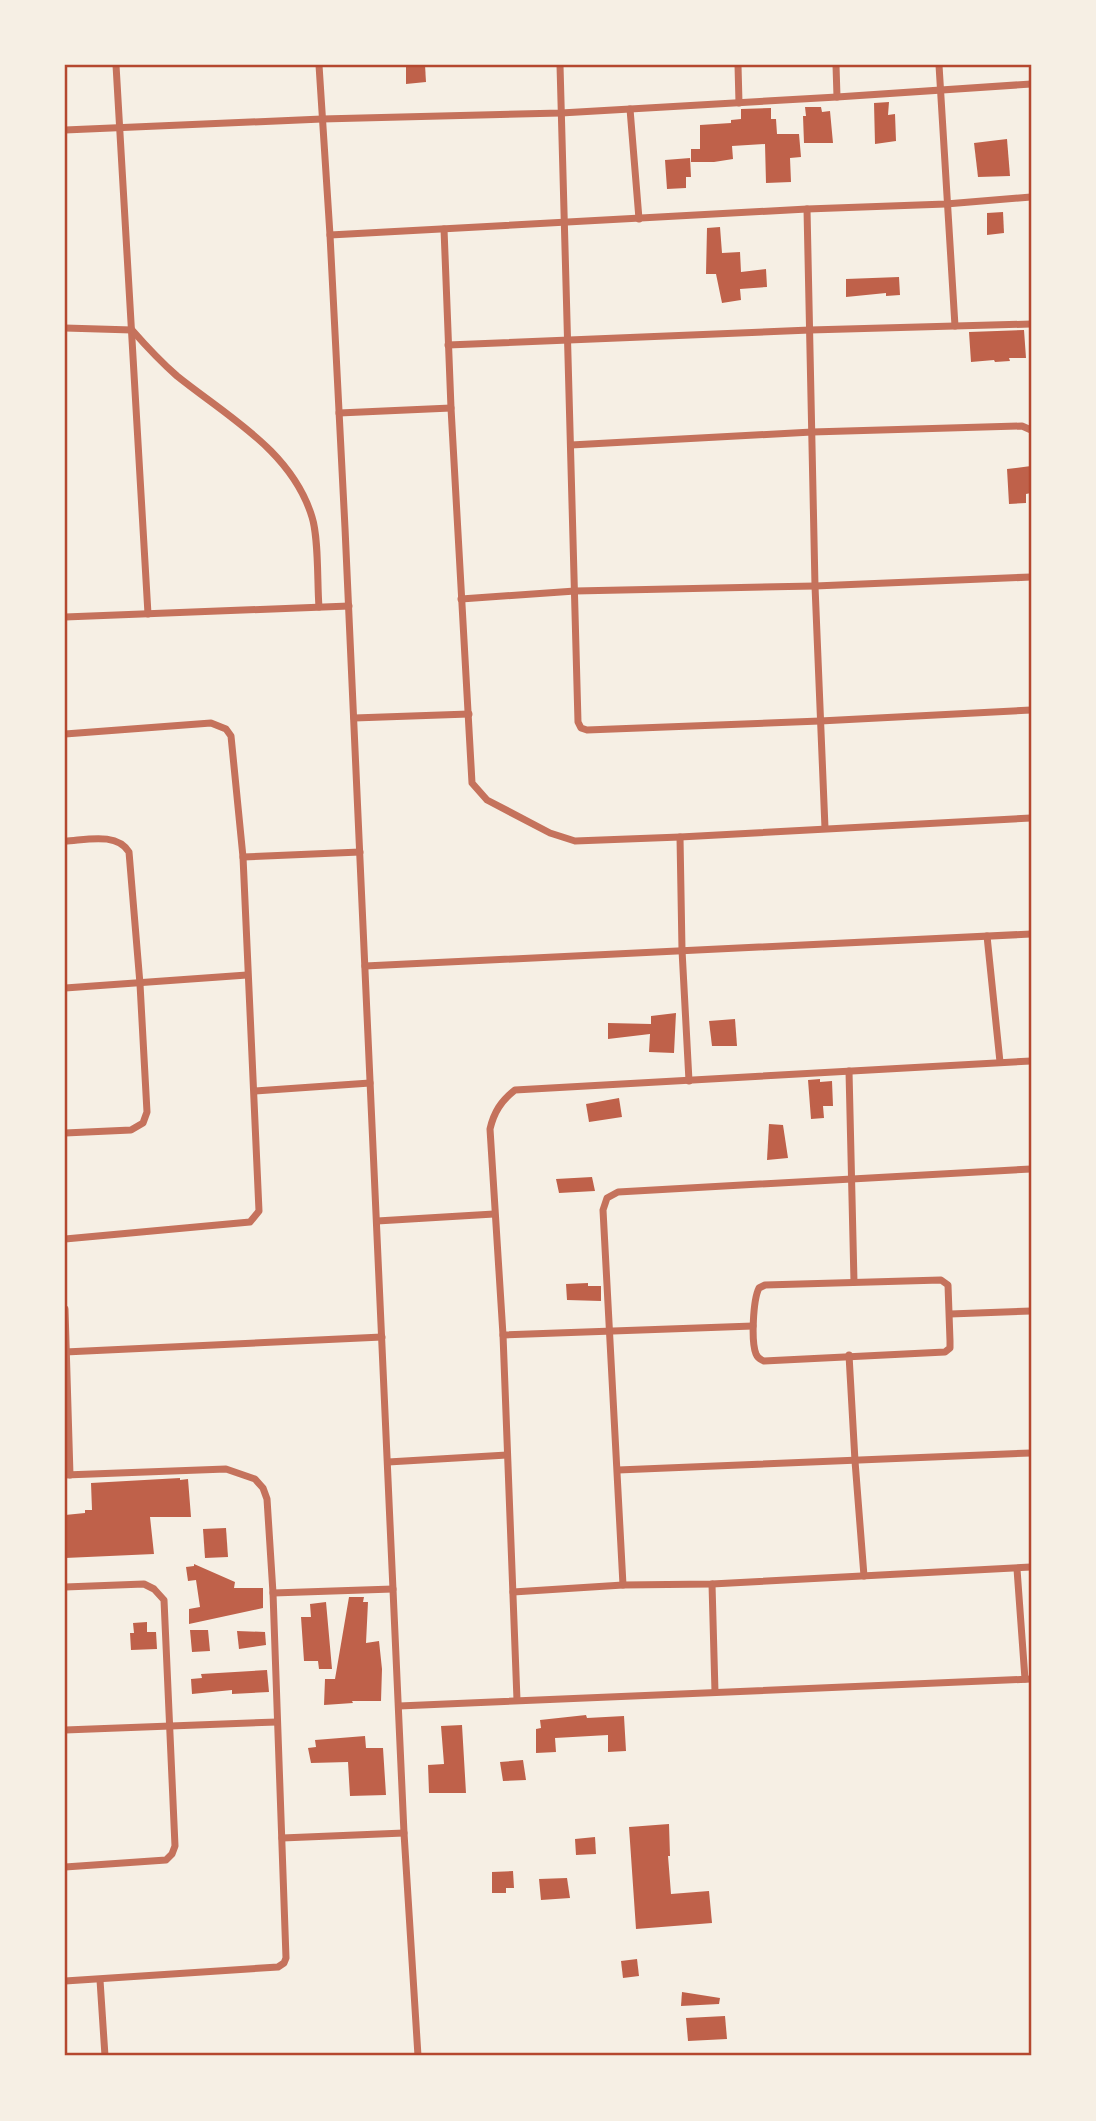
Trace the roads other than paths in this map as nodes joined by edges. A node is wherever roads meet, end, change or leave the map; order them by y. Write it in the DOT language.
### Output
graph roads {
  1 [pos="116,65"];
  2 [pos="319,65"];
  3 [pos="560,65"];
  4 [pos="738,65"];
  5 [pos="836,65"];
  6 [pos="939,65"];
  7 [pos="1031,84"];
  8 [pos="940,90"];
  9 [pos="837,97"];
  10 [pos="739,103"];
  11 [pos="630,109"];
  12 [pos="561,113"];
  13 [pos="322,119"];
  14 [pos="119,127"];
  15 [pos="65,130"];
  16 [pos="1031,197"];
  17 [pos="946,204"];
  18 [pos="807,209"];
  19 [pos="639,219"];
  20 [pos="564,223"];
  21 [pos="444,229"];
  22 [pos="330,235"];
  23 [pos="1031,324"];
  24 [pos="955,326"];
  25 [pos="65,328"];
  26 [pos="132,330"];
  27 [pos="810,330"];
  28 [pos="569,339"];
  29 [pos="448,345"];
  30 [pos="451,408"];
  31 [pos="339,413"];
  32 [pos="1031,430"];
  33 [pos="812,432"];
  34 [pos="571,445"];
  35 [pos="1031,576"];
  36 [pos="815,586"];
  37 [pos="575,592"];
  38 [pos="461,599"];
  39 [pos="349,606"];
  40 [pos="319,607"];
  41 [pos="148,614"];
  42 [pos="65,617"];
  43 [pos="1031,710"];
  44 [pos="468,714"];
  45 [pos="354,718"];
  46 [pos="820,721"];
  47 [pos="65,734"];
  48 [pos="1031,818"];
  49 [pos="825,828"];
  50 [pos="680,837"];
  51 [pos="65,841"];
  52 [pos="360,852"];
  53 [pos="243,857"];
  54 [pos="1031,934"];
  55 [pos="987,936"];
  56 [pos="682,950"];
  57 [pos="365,966"];
  58 [pos="247,975"];
  59 [pos="140,984"];
  60 [pos="65,988"];
  61 [pos="1031,1061"];
  62 [pos="1000,1062"];
  63 [pos="849,1071"];
  64 [pos="690,1081"];
  65 [pos="370,1083"];
  66 [pos="255,1091"];
  67 [pos="65,1133"];
  68 [pos="1031,1169"];
  69 [pos="852,1178"];
  70 [pos="494,1214"];
  71 [pos="377,1221"];
  72 [pos="65,1239"];
  73 [pos="854,1282"];
  74 [pos="65,1309"];
  75 [pos="1031,1311"];
  76 [pos="950,1314"];
  77 [pos="753,1326"];
  78 [pos="608,1333"];
  79 [pos="503,1335"];
  80 [pos="382,1338"];
  81 [pos="66,1352"];
  82 [pos="849,1355"];
  83 [pos="1031,1453"];
  84 [pos="507,1455"];
  85 [pos="855,1461"];
  86 [pos="388,1462"];
  87 [pos="618,1470"];
  88 [pos="67,1475"];
  89 [pos="1031,1567"];
  90 [pos="1017,1569"];
  91 [pos="864,1576"];
  92 [pos="712,1584"];
  93 [pos="623,1585"];
  94 [pos="65,1587"];
  95 [pos="393,1588"];
  96 [pos="513,1592"];
  97 [pos="273,1593"];
  98 [pos="1028,1679"];
  99 [pos="715,1692"];
  100 [pos="517,1700"];
  101 [pos="399,1706"];
  102 [pos="277,1722"];
  103 [pos="170,1727"];
  104 [pos="65,1730"];
  105 [pos="404,1833"];
  106 [pos="282,1838"];
  107 [pos="65,1867"];
  108 [pos="100,1980"];
  109 [pos="65,1981"];
  110 [pos="105,2056"];
  111 [pos="418,2056"];
  1 -- 14 [label="street"];
  2 -- 13 [label="street"];
  3 -- 12 [label="street"];
  4 -- 10 [label="street"];
  5 -- 9 [label="street"];
  6 -- 8 [label="street"];
  7 -- 8 [label="street"];
  8 -- 9 [label="street"];
  8 -- 17 [label="street"];
  9 -- 10 [label="street"];
  10 -- 11 [label="street"];
  11 -- 12 [label="street"];
  11 -- 19 [label="street"];
  12 -- 13 [label="street"];
  12 -- 20 [label="street"];
  13 -- 14 [label="street"];
  13 -- 22 [label="street"];
  14 -- 15 [label="street"];
  14 -- 26 [label="street"];
  16 -- 17 [label="street"];
  17 -- 18 [label="street"];
  17 -- 24 [label="street"];
  18 -- 19 [label="street"];
  18 -- 27 [label="street"];
  19 -- 20 [label="street"];
  20 -- 21 [label="street"];
  20 -- 28 [label="street"];
  21 -- 22 [label="street"];
  21 -- 29 [label="street"];
  22 -- 31 [label="street"];
  23 -- 24 [label="street"];
  24 -- 27 [label="street"];
  25 -- 26 [label="street"];
  26 -- 40 [label="street"];
  26 -- 41 [label="street"];
  27 -- 28 [label="street"];
  27 -- 33 [label="street"];
  28 -- 29 [label="street"];
  28 -- 34 [label="street"];
  29 -- 30 [label="street"];
  30 -- 31 [label="street"];
  30 -- 38 [label="street"];
  31 -- 39 [label="street"];
  32 -- 33 [label="street"];
  33 -- 34 [label="street"];
  33 -- 36 [label="street"];
  34 -- 37 [label="street"];
  35 -- 36 [label="street"];
  36 -- 37 [label="street"];
  36 -- 46 [label="street"];
  37 -- 38 [label="street"];
  37 -- 46 [label="street"];
  38 -- 44 [label="street"];
  39 -- 40 [label="street"];
  39 -- 45 [label="street"];
  40 -- 41 [label="street"];
  41 -- 42 [label="street"];
  43 -- 46 [label="street"];
  44 -- 45 [label="street"];
  44 -- 50 [label="street"];
  45 -- 52 [label="street"];
  46 -- 49 [label="street"];
  47 -- 53 [label="street"];
  48 -- 49 [label="street"];
  49 -- 50 [label="street"];
  50 -- 56 [label="street"];
  51 -- 59 [label="street"];
  52 -- 53 [label="street"];
  52 -- 57 [label="street"];
  53 -- 58 [label="street"];
  54 -- 55 [label="street"];
  55 -- 56 [label="street"];
  55 -- 62 [label="street"];
  56 -- 57 [label="street"];
  56 -- 64 [label="street"];
  57 -- 65 [label="street"];
  58 -- 59 [label="street"];
  58 -- 66 [label="street"];
  59 -- 60 [label="street"];
  59 -- 67 [label="street"];
  61 -- 62 [label="street"];
  62 -- 63 [label="street"];
  63 -- 64 [label="street"];
  63 -- 69 [label="street"];
  64 -- 70 [label="street"];
  65 -- 66 [label="street"];
  65 -- 71 [label="street"];
  66 -- 72 [label="street"];
  68 -- 69 [label="street"];
  69 -- 73 [label="street"];
  69 -- 78 [label="street"];
  70 -- 71 [label="street"];
  70 -- 79 [label="street"];
  71 -- 80 [label="street"];
  73 -- 76 [label="street"];
  73 -- 77 [label="street"];
  74 -- 81 [label="street"];
  75 -- 76 [label="street"];
  76 -- 82 [label="street"];
  77 -- 78 [label="street"];
  77 -- 82 [label="street"];
  78 -- 79 [label="street"];
  78 -- 87 [label="street"];
  79 -- 84 [label="street"];
  80 -- 81 [label="street"];
  80 -- 86 [label="street"];
  81 -- 88 [label="street"];
  82 -- 85 [label="street"];
  83 -- 85 [label="street"];
  84 -- 86 [label="street"];
  84 -- 96 [label="street"];
  85 -- 87 [label="street"];
  85 -- 91 [label="street"];
  86 -- 95 [label="street"];
  87 -- 93 [label="street"];
  88 -- 97 [label="street"];
  89 -- 90 [label="street"];
  90 -- 91 [label="street"];
  90 -- 98 [label="street"];
  91 -- 92 [label="street"];
  92 -- 93 [label="street"];
  92 -- 99 [label="street"];
  93 -- 96 [label="street"];
  94 -- 103 [label="street"];
  95 -- 97 [label="street"];
  95 -- 101 [label="street"];
  96 -- 100 [label="street"];
  97 -- 102 [label="street"];
  98 -- 99 [label="street"];
  99 -- 100 [label="street"];
  100 -- 101 [label="street"];
  101 -- 105 [label="street"];
  102 -- 103 [label="street"];
  102 -- 106 [label="street"];
  103 -- 104 [label="street"];
  103 -- 107 [label="street"];
  105 -- 106 [label="street"];
  105 -- 111 [label="street"];
  106 -- 108 [label="street"];
  108 -- 109 [label="street"];
  108 -- 110 [label="street"];
}
